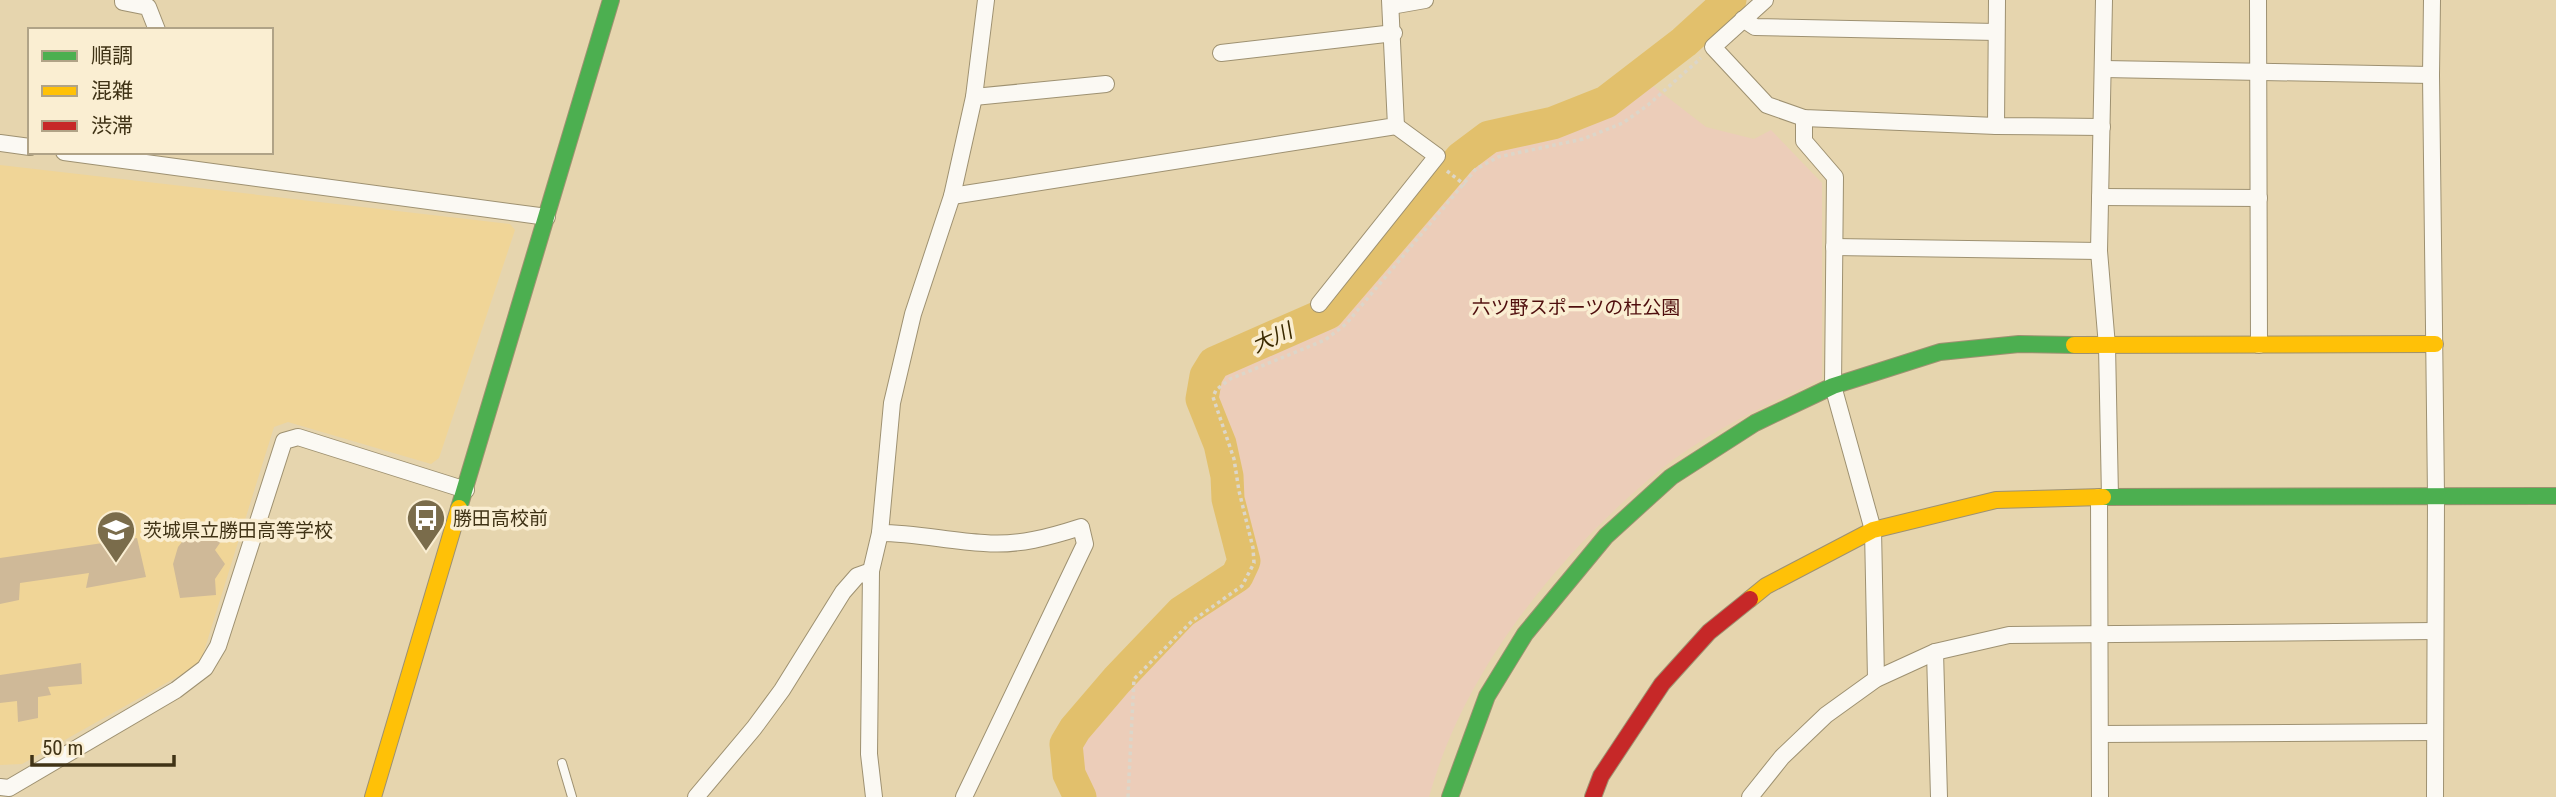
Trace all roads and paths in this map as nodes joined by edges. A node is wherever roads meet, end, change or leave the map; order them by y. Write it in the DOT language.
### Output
graph roads {
  1 [pos="123,0"];
  2 [pos="611,0"];
  3 [pos="986,0"];
  4 [pos="1425,0"];
  5 [pos="1765,0"];
  6 [pos="1997,0"];
  7 [pos="2104,0"];
  8 [pos="2258,0"];
  9 [pos="2432,0"];
  10 [pos="1391,3"];
  11 [pos="1742,19"];
  12 [pos="156,28"];
  13 [pos="1996,32"];
  14 [pos="1394,33"];
  15 [pos="1713,47"];
  16 [pos="1221,53"];
  17 [pos="2104,69"];
  18 [pos="2258,72"];
  19 [pos="2431,75"];
  20 [pos="1106,84"];
  21 [pos="974,97"];
  22 [pos="1804,118"];
  23 [pos="1396,125"];
  24 [pos="1996,126"];
  25 [pos="2102,127"];
  26 [pos="0,143"];
  27 [pos="28,147"];
  28 [pos="78,154"];
  29 [pos="182,154"];
  30 [pos="183,169"];
  31 [pos="1444,169"];
  32 [pos="1465,185"];
  33 [pos="952,196"];
  34 [pos="2100,197"];
  35 [pos="2259,198"];
  36 [pos="547,217"];
  37 [pos="1834,247"];
  38 [pos="2099,251"];
  39 [pos="1319,304"];
  40 [pos="2435,344"];
  41 [pos="2259,345"];
  42 [pos="2107,346"];
  43 [pos="1833,386"];
  44 [pos="466,490"];
  45 [pos="2436,495"];
  46 [pos="2556,496"];
  47 [pos="2105,497"];
  48 [pos="1873,530"];
  49 [pos="880,533"];
  50 [pos="871,571"];
  51 [pos="2435,631"];
  52 [pos="2100,636"];
  53 [pos="1935,652"];
  54 [pos="1876,679"];
  55 [pos="2435,732"];
  56 [pos="2100,734"];
  57 [pos="562,763"];
  58 [pos="8,791"];
  59 [pos="1754,791"];
  60 [pos="373,797"];
  61 [pos="572,797"];
  62 [pos="696,797"];
  63 [pos="874,797"];
  64 [pos="964,797"];
  65 [pos="1128,797"];
  66 [pos="1450,797"];
  67 [pos="1593,797"];
  68 [pos="1771,797"];
  69 [pos="1939,797"];
  70 [pos="2100,797"];
  71 [pos="2435,797"];
  1 -- 12 [label="street"];
  2 -- 36 [label="street"];
  3 -- 21 [label="street"];
  4 -- 10 [label="street"];
  5 -- 11 [label="street"];
  6 -- 13 [label="street"];
  7 -- 17 [label="street"];
  8 -- 18 [label="street"];
  9 -- 19 [label="street"];
  10 -- 14 [label="street"];
  11 -- 13 [label="street"];
  11 -- 15 [label="street"];
  13 -- 24 [label="street"];
  14 -- 16 [label="street"];
  14 -- 23 [label="street"];
  15 -- 22 [label="street"];
  15 -- 32 [label="path"];
  17 -- 18 [label="street"];
  17 -- 25 [label="street"];
  18 -- 19 [label="street"];
  18 -- 35 [label="street"];
  19 -- 40 [label="street"];
  20 -- 21 [label="street"];
  21 -- 33 [label="street"];
  22 -- 24 [label="street"];
  22 -- 37 [label="street"];
  23 -- 33 [label="street"];
  23 -- 39 [label="street"];
  24 -- 25 [label="street"];
  25 -- 34 [label="street"];
  26 -- 27 [label="street"];
  28 -- 30 [label="street"];
  29 -- 30 [label="street"];
  30 -- 36 [label="street"];
  31 -- 32 [label="path"];
  32 -- 65 [label="path"];
  33 -- 49 [label="street"];
  34 -- 35 [label="street"];
  34 -- 38 [label="street"];
  35 -- 41 [label="street"];
  36 -- 44 [label="street"];
  37 -- 38 [label="street"];
  37 -- 43 [label="street"];
  38 -- 42 [label="street"];
  40 -- 41 [label="street"];
  40 -- 45 [label="street"];
  41 -- 42 [label="street"];
  42 -- 43 [label="street"];
  42 -- 47 [label="street"];
  43 -- 48 [label="street"];
  43 -- 66 [label="street"];
  44 -- 58 [label="street"];
  44 -- 60 [label="street"];
  45 -- 46 [label="street"];
  45 -- 47 [label="street"];
  45 -- 51 [label="street"];
  47 -- 48 [label="street"];
  47 -- 52 [label="street"];
  48 -- 54 [label="street"];
  48 -- 67 [label="street"];
  49 -- 50 [label="street"];
  49 -- 64 [label="street"];
  50 -- 62 [label="street"];
  50 -- 63 [label="street"];
  51 -- 52 [label="street"];
  51 -- 55 [label="street"];
  52 -- 53 [label="street"];
  52 -- 56 [label="street"];
  53 -- 54 [label="street"];
  53 -- 69 [label="street"];
  54 -- 59 [label="street"];
  55 -- 56 [label="street"];
  55 -- 71 [label="street"];
  56 -- 70 [label="street"];
  57 -- 61 [label="lane"];
  59 -- 68 [label="street"];
}
